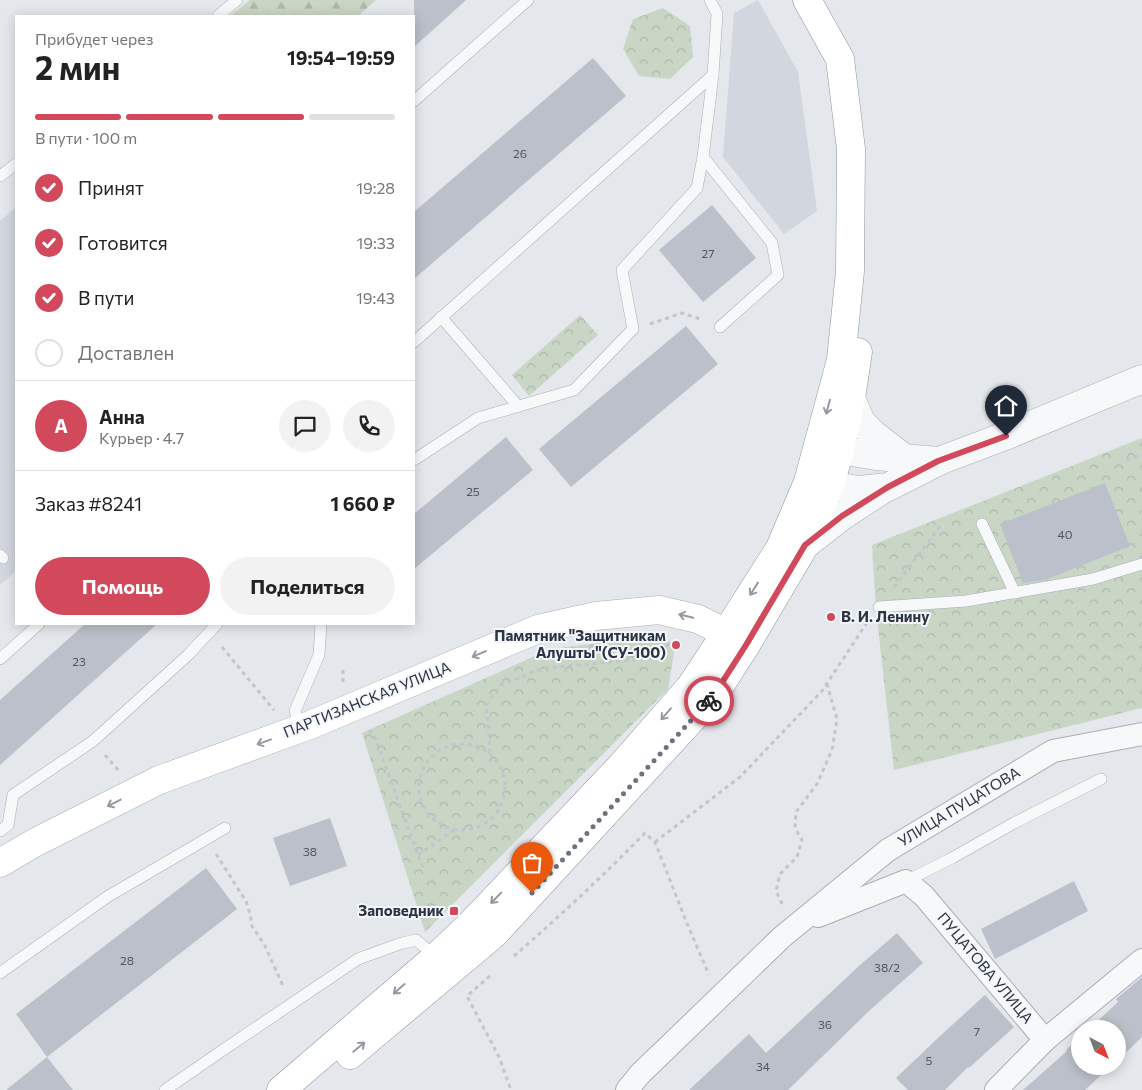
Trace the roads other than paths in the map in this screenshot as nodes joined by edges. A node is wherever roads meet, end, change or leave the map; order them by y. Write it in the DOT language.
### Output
graph roads {
  1 [pos="237,0"];
  2 [pos="528,0"];
  3 [pos="710,0"];
  4 [pos="807,0"];
  5 [pos="823,0"];
  6 [pos="219,15"];
  7 [pos="712,75"];
  8 [pos="415,100"];
  9 [pos="704,157"];
  10 [pos="15,165"];
  11 [pos="0,176"];
  12 [pos="441,317"];
  13 [pos="720,326"];
  14 [pos="415,341"];
  15 [pos="1142,379"];
  16 [pos="852,398"];
  17 [pos="518,406"];
  18 [pos="829,448"];
  19 [pos="904,458"];
  20 [pos="415,459"];
  21 [pos="938,461"];
  22 [pos="819,483"];
  23 [pos="888,487"];
  24 [pos="982,524"];
  25 [pos="792,546"];
  26 [pos="1142,564"];
  27 [pos="1015,593"];
  28 [pos="879,607"];
  29 [pos="38,625"];
  30 [pos="217,625"];
  31 [pos="321,625"];
  32 [pos="736,639"];
  33 [pos="0,659"];
  34 [pos="301,728"];
  35 [pos="1142,734"];
  36 [pos="1101,779"];
  37 [pos="225,828"];
  38 [pos="0,831"];
  39 [pos="0,863"];
  40 [pos="906,881"];
  41 [pos="792,916"];
  42 [pos="436,957"];
  43 [pos="1142,960"];
  44 [pos="0,973"];
  45 [pos="1045,1040"];
  46 [pos="165,1090"];
  47 [pos="280,1090"];
  48 [pos="309,1090"];
  49 [pos="627,1090"];
  50 [pos="996,1090"];
  1 -- 6 [label="lane"];
  2 -- 8 [label="lane"];
  3 -- 7 [label="lane"];
  4 -- 18 [label="main road, one-way"];
  5 -- 16 [label="main road"];
  7 -- 9 [label="lane"];
  7 -- 12 [label="lane"];
  9 -- 13 [label="lane"];
  9 -- 17 [label="lane"];
  10 -- 11 [label="lane"];
  12 -- 14 [label="lane"];
  12 -- 17 [label="lane"];
  15 -- 21 [label="street"];
  16 -- 18 [label="main road"];
  16 -- 19 [label="street"];
  17 -- 20 [label="lane"];
  18 -- 19 [label="street"];
  18 -- 22 [label="main road"];
  19 -- 21 [label="street"];
  21 -- 23 [label="street"];
  22 -- 23 [label="street"];
  22 -- 25 [label="main road"];
  23 -- 25 [label="street"];
  24 -- 27 [label="lane"];
  25 -- 32 [label="main road"];
  26 -- 27 [label="lane"];
  27 -- 28 [label="lane"];
  29 -- 33 [label="lane"];
  30 -- 38 [label="lane"];
  31 -- 34 [label="lane"];
  32 -- 34 [label="main road, ПАРТИЗАНСКАЯ УЛИЦА, one-way"];
  32 -- 42 [label="main road, one-way"];
  48 -- 32 [label="main road, one-way"];
  34 -- 39 [label="main road, ПАРТИЗАНСКАЯ УЛИЦА, one-way"];
  35 -- 41 [label="street, УЛИЦА ПУЦАТОВА"];
  36 -- 40 [label="lane"];
  37 -- 44 [label="lane"];
  40 -- 41 [label="street, УЛИЦА ПУЦАТОВА"];
  40 -- 45 [label="street, ПУЦАТОВА УЛИЦА"];
  41 -- 49 [label="street, УЛИЦА ПУЦАТОВА"];
  42 -- 46 [label="lane"];
  42 -- 47 [label="main road, one-way"];
  43 -- 45 [label="street"];
  45 -- 50 [label="street"];
}
